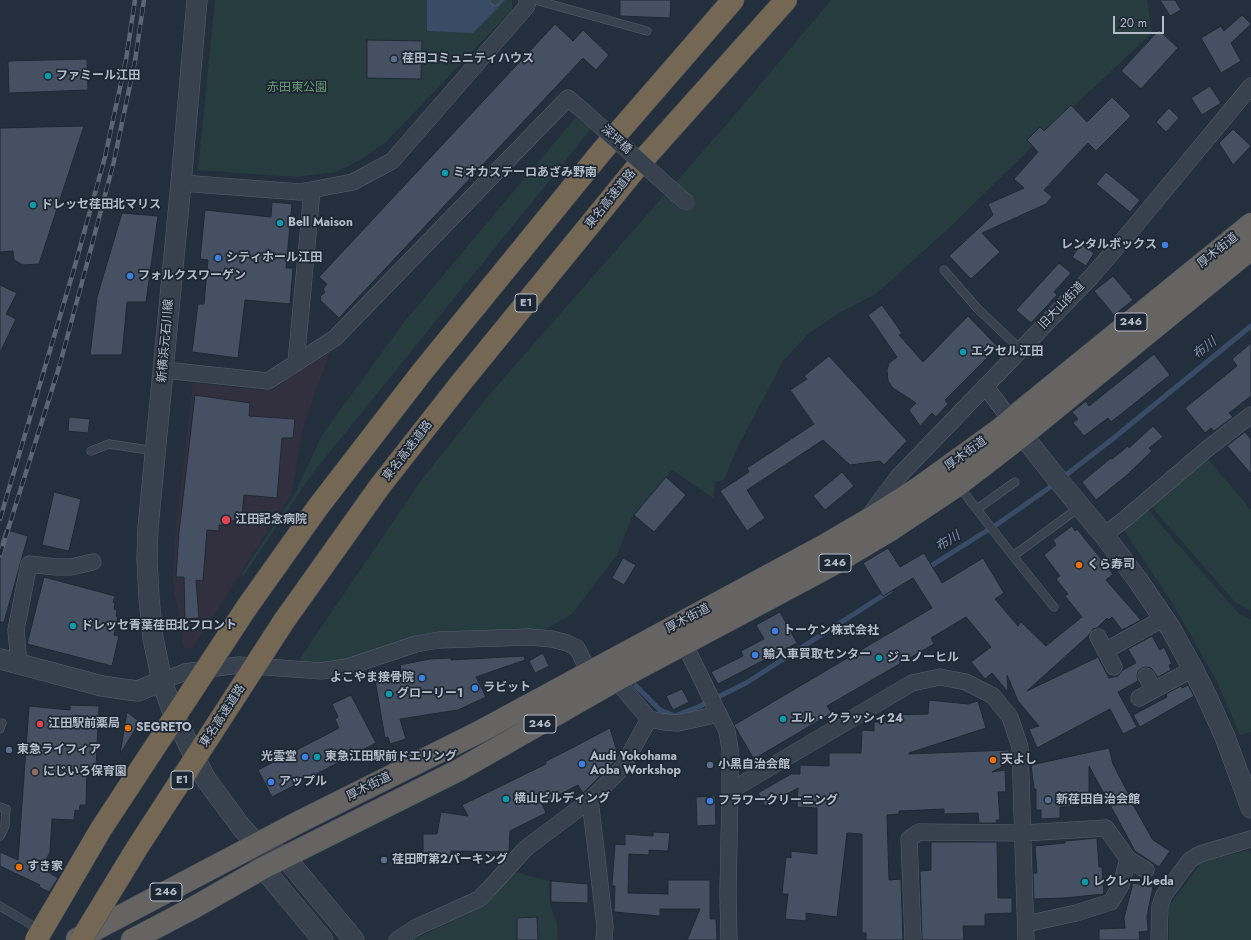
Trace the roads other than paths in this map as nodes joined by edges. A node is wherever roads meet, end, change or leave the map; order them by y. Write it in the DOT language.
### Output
graph roads {
  1 [pos="197,0"];
  2 [pos="527,0"];
  3 [pos="535,0"];
  4 [pos="733,0"];
  5 [pos="786,0"];
  6 [pos="648,31"];
  7 [pos="1251,86"];
  8 [pos="181,183"];
  9 [pos="312,191"];
  10 [pos="687,203"];
  11 [pos="1251,224"];
  12 [pos="1251,249"];
  13 [pos="944,270"];
  14 [pos="1020,350"];
  15 [pos="296,363"];
  16 [pos="164,370"];
  17 [pos="985,386"];
  18 [pos="1251,415"];
  19 [pos="1017,428"];
  20 [pos="91,451"];
  21 [pos="155,451"];
  22 [pos="1015,482"];
  23 [pos="958,484"];
  24 [pos="1080,506"];
  25 [pos="977,509"];
  26 [pos="866,520"];
  27 [pos="1104,535"];
  28 [pos="1013,556"];
  29 [pos="93,562"];
  30 [pos="1054,607"];
  31 [pos="1164,618"];
  32 [pos="684,643"];
  33 [pos="0,660"];
  34 [pos="20,664"];
  35 [pos="1114,666"];
  36 [pos="1193,669"];
  37 [pos="614,670"];
  38 [pos="1146,676"];
  39 [pos="162,681"];
  40 [pos="1154,690"];
  41 [pos="1139,698"];
  42 [pos="718,713"];
  43 [pos="649,719"];
  44 [pos="730,791"];
  45 [pos="590,800"];
  46 [pos="0,807"];
  47 [pos="1251,808"];
  48 [pos="1023,833"];
  49 [pos="0,836"];
  50 [pos="1251,839"];
  51 [pos="257,844"];
  52 [pos="285,857"];
  53 [pos="1128,859"];
  54 [pos="263,868"];
  55 [pos="1146,870"];
  56 [pos="0,906"];
  57 [pos="1026,924"];
  58 [pos="36,940"];
  59 [pos="48,940"];
  60 [pos="76,940"];
  61 [pos="81,940"];
  62 [pos="132,940"];
  63 [pos="323,940"];
  64 [pos="354,940"];
  65 [pos="397,940"];
  66 [pos="604,940"];
  67 [pos="729,940"];
  68 [pos="913,940"];
  69 [pos="1026,940"];
  70 [pos="1160,940"];
  1 -- 8 [label="street, 新横浜元石川線"];
  2 -- 9 [label="street"];
  3 -- 6 [label="lane"];
  4 -- 58 [label="highway, bridge"];
  5 -- 61 [label="highway, 東名高速道路 / E1, bridge"];
  7 -- 14 [label="street, 旧大山街道"];
  8 -- 9 [label="street"];
  8 -- 16 [label="street, 新横浜元石川線"];
  9 -- 15 [label="street"];
  10 -- 15 [label="street, 深坪橋, bridge"];
  11 -- 19 [label="highway, 厚木街道 / 246"];
  12 -- 19 [label="highway, 厚木街道 / 246"];
  13 -- 14 [label="lane"];
  14 -- 17 [label="street, 旧大山街道"];
  15 -- 16 [label="street"];
  16 -- 21 [label="street, 新横浜元石川線"];
  17 -- 19 [label="street"];
  17 -- 26 [label="street, 旧大山街道"];
  18 -- 27 [label="street"];
  19 -- 23 [label="highway, 厚木街道 / 246"];
  19 -- 24 [label="street"];
  19 -- 26 [label="highway, 厚木街道 / 246"];
  20 -- 21 [label="lane"];
  21 -- 39 [label="street, 新横浜元石川線"];
  22 -- 25 [label="lane"];
  23 -- 25 [label="lane"];
  23 -- 32 [label="highway, 厚木街道 / 246"];
  24 -- 27 [label="street"];
  24 -- 28 [label="lane"];
  25 -- 28 [label="lane"];
  26 -- 37 [label="highway, 厚木街道 / 246"];
  27 -- 31 [label="street"];
  28 -- 30 [label="lane"];
  29 -- 34 [label="street"];
  31 -- 35 [label="street"];
  31 -- 36 [label="street"];
  32 -- 37 [label="highway, 厚木街道 / 246"];
  32 -- 42 [label="street"];
  33 -- 34 [label="street"];
  34 -- 39 [label="street"];
  36 -- 40 [label="street"];
  36 -- 47 [label="street"];
  37 -- 39 [label="street"];
  37 -- 43 [label="street"];
  37 -- 51 [label="highway, 厚木街道 / 246"];
  37 -- 52 [label="highway, 厚木街道 / 246"];
  38 -- 40 [label="street"];
  39 -- 51 [label="street, 新横浜元石川線"];
  40 -- 41 [label="street"];
  42 -- 43 [label="street"];
  42 -- 44 [label="street"];
  43 -- 45 [label="street"];
  44 -- 48 [label="street"];
  44 -- 67 [label="street"];
  45 -- 65 [label="street"];
  45 -- 66 [label="street"];
  46 -- 49 [label="lane"];
  48 -- 53 [label="street"];
  48 -- 57 [label="street"];
  48 -- 68 [label="street"];
  50 -- 70 [label="street"];
  51 -- 52 [label="street"];
  51 -- 54 [label="street"];
  51 -- 60 [label="highway, 厚木街道 / 246"];
  52 -- 54 [label="highway, 厚木街道 / 246"];
  52 -- 64 [label="street"];
  53 -- 55 [label="street"];
  53 -- 57 [label="street"];
  54 -- 62 [label="highway, 厚木街道 / 246"];
  54 -- 63 [label="street"];
  56 -- 59 [label="lane"];
  57 -- 69 [label="street"];
}
